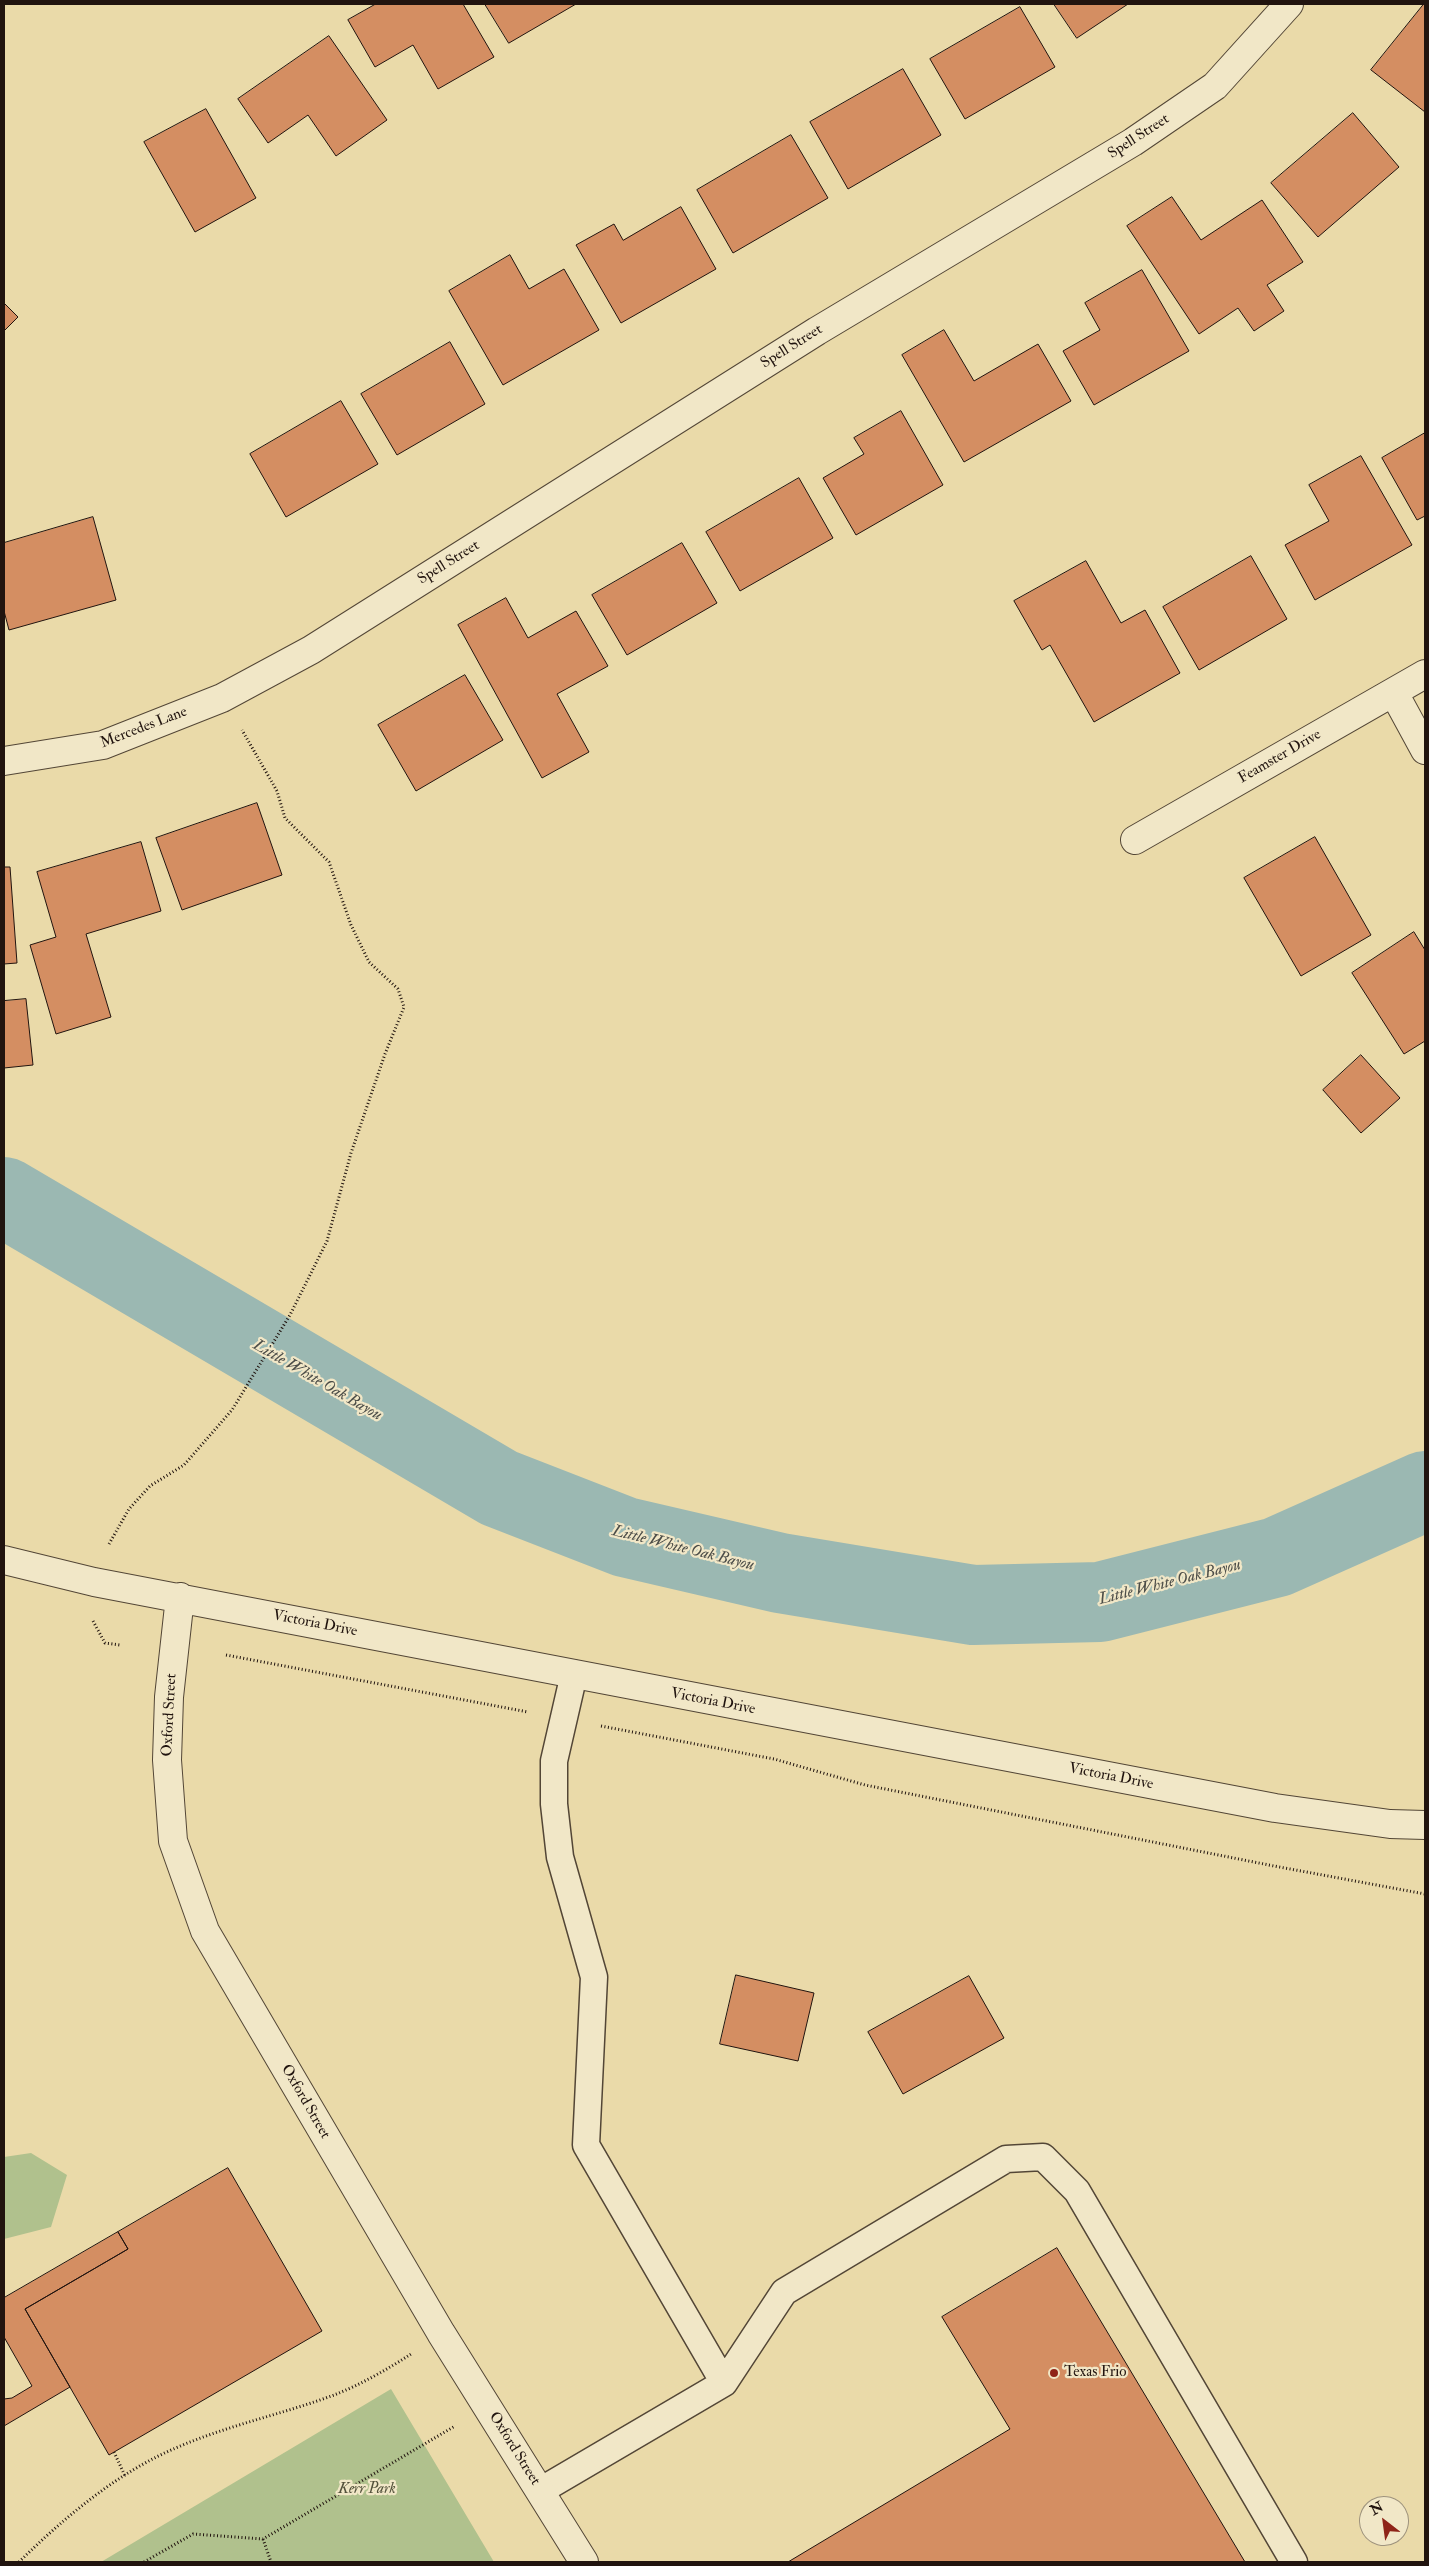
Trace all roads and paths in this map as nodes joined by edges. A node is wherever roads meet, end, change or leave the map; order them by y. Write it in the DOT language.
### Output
graph roads {
  1 [pos="1289,4"];
  2 [pos="276,668"];
  3 [pos="1425,674"];
  4 [pos="230,693"];
  5 [pos="1394,693"];
  6 [pos="1425,750"];
  7 [pos="4,761"];
  8 [pos="1135,840"];
  9 [pos="109,1544"];
  10 [pos="4,1560"];
  11 [pos="180,1597"];
  12 [pos="92,1619"];
  13 [pos="120,1645"];
  14 [pos="226,1656"];
  15 [pos="574,1674"];
  16 [pos="563,1719"];
  17 [pos="1425,1825"];
  18 [pos="1425,1894"];
  19 [pos="441,2333"];
  20 [pos="724,2382"];
  21 [pos="487,2407"];
  22 [pos="114,2452"];
  23 [pos="125,2476"];
  24 [pos="540,2491"];
  25 [pos="263,2539"];
  26 [pos="19,2562"];
  27 [pos="144,2562"];
  28 [pos="271,2562"];
  29 [pos="584,2562"];
  30 [pos="1294,2562"];
  1 -- 2 [label="street, Spell Street"];
  2 -- 4 [label="street, Mercedes Lane"];
  3 -- 5 [label="street, Feamster Drive"];
  4 -- 7 [label="street, Mercedes Lane"];
  4 -- 9 [label="path"];
  5 -- 6 [label="street"];
  5 -- 8 [label="street, Feamster Drive"];
  10 -- 11 [label="street, Victoria Drive"];
  11 -- 15 [label="street, Victoria Drive"];
  11 -- 19 [label="street, Oxford Street"];
  12 -- 13 [label="path"];
  14 -- 16 [label="path"];
  15 -- 16 [label="lane"];
  15 -- 17 [label="street, Victoria Drive"];
  16 -- 18 [label="path"];
  16 -- 20 [label="lane"];
  19 -- 21 [label="street, Oxford Street"];
  19 -- 23 [label="path"];
  20 -- 24 [label="lane"];
  20 -- 30 [label="lane"];
  21 -- 24 [label="street, Oxford Street"];
  21 -- 25 [label="path"];
  22 -- 23 [label="path"];
  23 -- 26 [label="path"];
  24 -- 29 [label="street, Oxford Street"];
  25 -- 27 [label="path"];
  25 -- 28 [label="path"];
}
